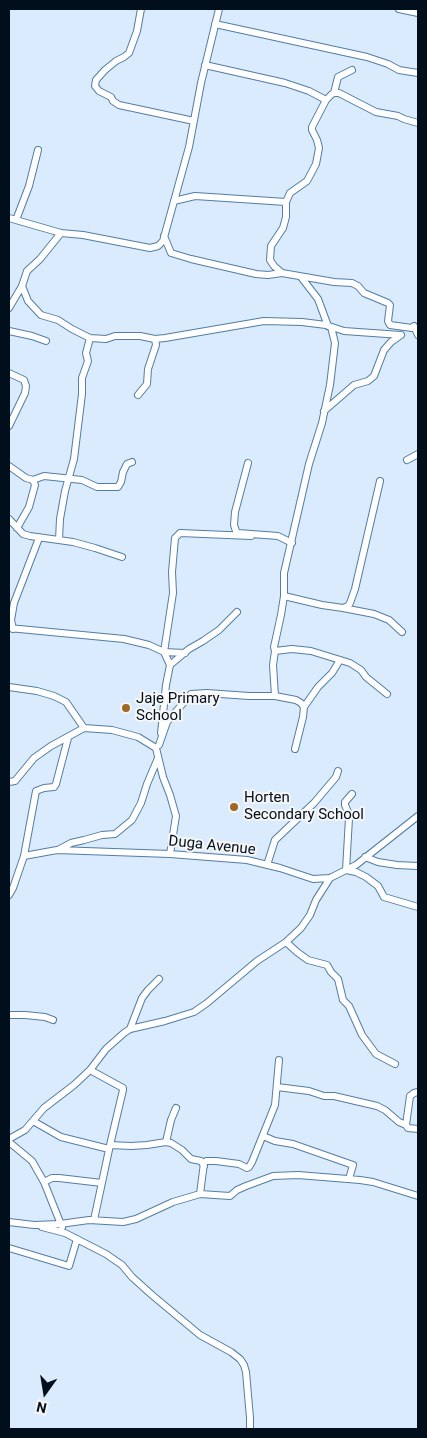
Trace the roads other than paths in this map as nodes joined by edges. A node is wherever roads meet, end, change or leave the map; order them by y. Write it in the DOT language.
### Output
graph roads {
  1 [pos="141,9"];
  2 [pos="219,9"];
  3 [pos="399,9"];
  4 [pos="418,13"];
  5 [pos="216,24"];
  6 [pos="205,65"];
  7 [pos="352,70"];
  8 [pos="418,73"];
  9 [pos="334,93"];
  10 [pos="326,100"];
  11 [pos="194,121"];
  12 [pos="418,123"];
  13 [pos="38,150"];
  14 [pos="174,201"];
  15 [pos="286,202"];
  16 [pos="12,219"];
  17 [pos="61,233"];
  18 [pos="164,236"];
  19 [pos="282,273"];
  20 [pos="301,277"];
  21 [pos="22,286"];
  22 [pos="9,308"];
  23 [pos="415,326"];
  24 [pos="330,327"];
  25 [pos="9,331"];
  26 [pos="401,335"];
  27 [pos="418,335"];
  28 [pos="90,338"];
  29 [pos="155,339"];
  30 [pos="46,341"];
  31 [pos="9,373"];
  32 [pos="138,394"];
  33 [pos="324,412"];
  34 [pos="9,426"];
  35 [pos="418,454"];
  36 [pos="407,460"];
  37 [pos="132,462"];
  38 [pos="248,463"];
  39 [pos="9,466"];
  40 [pos="68,478"];
  41 [pos="33,480"];
  42 [pos="380,481"];
  43 [pos="9,519"];
  44 [pos="18,528"];
  45 [pos="250,536"];
  46 [pos="39,538"];
  47 [pos="59,540"];
  48 [pos="292,543"];
  49 [pos="122,558"];
  50 [pos="284,596"];
  51 [pos="343,608"];
  52 [pos="237,612"];
  53 [pos="11,628"];
  54 [pos="402,632"];
  55 [pos="276,651"];
  56 [pos="164,652"];
  57 [pos="185,653"];
  58 [pos="340,660"];
  59 [pos="170,665"];
  60 [pos="9,687"];
  61 [pos="386,694"];
  62 [pos="275,696"];
  63 [pos="304,707"];
  64 [pos="84,728"];
  65 [pos="68,738"];
  66 [pos="158,747"];
  67 [pos="296,749"];
  68 [pos="158,756"];
  69 [pos="338,771"];
  70 [pos="9,782"];
  71 [pos="352,794"];
  72 [pos="418,816"];
  73 [pos="56,850"];
  74 [pos="170,854"];
  75 [pos="24,856"];
  76 [pos="365,857"];
  77 [pos="267,865"];
  78 [pos="418,866"];
  79 [pos="346,870"];
  80 [pos="330,878"];
  81 [pos="9,895"];
  82 [pos="418,907"];
  83 [pos="286,942"];
  84 [pos="159,979"];
  85 [pos="9,1016"];
  86 [pos="53,1020"];
  87 [pos="130,1029"];
  88 [pos="280,1060"];
  89 [pos="395,1064"];
  90 [pos="90,1070"];
  91 [pos="277,1087"];
  92 [pos="418,1092"];
  93 [pos="176,1108"];
  94 [pos="33,1121"];
  95 [pos="406,1124"];
  96 [pos="418,1129"];
  97 [pos="263,1136"];
  98 [pos="9,1140"];
  99 [pos="166,1142"];
  100 [pos="109,1147"];
  101 [pos="204,1166"];
  102 [pos="349,1179"];
  103 [pos="44,1182"];
  104 [pos="102,1183"];
  105 [pos="200,1194"];
  106 [pos="418,1196"];
  107 [pos="94,1220"];
  108 [pos="10,1221"];
  109 [pos="60,1224"];
  110 [pos="34,1225"];
  111 [pos="65,1233"];
  112 [pos="77,1239"];
  113 [pos="9,1248"];
  114 [pos="250,1429"];
  1 -- 11 [label="street"];
  2 -- 5 [label="street"];
  3 -- 4 [label="street"];
  5 -- 6 [label="street"];
  5 -- 8 [label="street"];
  6 -- 10 [label="street"];
  6 -- 11 [label="street"];
  7 -- 9 [label="street"];
  9 -- 10 [label="street"];
  9 -- 12 [label="street"];
  10 -- 15 [label="street"];
  11 -- 14 [label="street"];
  13 -- 16 [label="street"];
  14 -- 15 [label="street"];
  14 -- 18 [label="street"];
  15 -- 19 [label="street"];
  16 -- 17 [label="street"];
  17 -- 18 [label="street"];
  17 -- 21 [label="street"];
  18 -- 19 [label="street"];
  19 -- 20 [label="street"];
  20 -- 23 [label="street"];
  20 -- 24 [label="street"];
  21 -- 22 [label="street"];
  21 -- 28 [label="street"];
  23 -- 26 [label="street"];
  23 -- 27 [label="street"];
  24 -- 26 [label="street"];
  24 -- 29 [label="street"];
  24 -- 33 [label="street"];
  25 -- 30 [label="street"];
  26 -- 33 [label="street"];
  28 -- 29 [label="street"];
  28 -- 40 [label="street"];
  29 -- 32 [label="street"];
  31 -- 34 [label="street"];
  33 -- 48 [label="street"];
  35 -- 36 [label="street"];
  37 -- 40 [label="street"];
  38 -- 48 [label="street"];
  39 -- 41 [label="street"];
  40 -- 41 [label="street"];
  40 -- 47 [label="street"];
  41 -- 44 [label="street"];
  42 -- 51 [label="street"];
  43 -- 44 [label="street"];
  44 -- 46 [label="street"];
  45 -- 56 [label="street"];
  46 -- 47 [label="street"];
  46 -- 53 [label="street"];
  47 -- 49 [label="street"];
  48 -- 50 [label="street"];
  50 -- 51 [label="street"];
  50 -- 55 [label="street"];
  51 -- 54 [label="street"];
  52 -- 57 [label="street"];
  53 -- 56 [label="street"];
  55 -- 58 [label="street"];
  55 -- 62 [label="street"];
  56 -- 57 [label="street"];
  56 -- 59 [label="street"];
  57 -- 59 [label="street"];
  58 -- 61 [label="street"];
  58 -- 63 [label="street"];
  59 -- 66 [label="street"];
  60 -- 64 [label="street"];
  62 -- 63 [label="street"];
  62 -- 66 [label="street"];
  63 -- 67 [label="street"];
  64 -- 65 [label="street"];
  64 -- 66 [label="street"];
  65 -- 70 [label="street"];
  65 -- 75 [label="street"];
  66 -- 68 [label="street"];
  68 -- 73 [label="street"];
  68 -- 74 [label="street"];
  69 -- 77 [label="street"];
  71 -- 79 [label="street"];
  72 -- 76 [label="street"];
  73 -- 74 [label="street, Duga Avenue"];
  73 -- 75 [label="street, Duga Avenue"];
  74 -- 77 [label="street, Duga Avenue"];
  75 -- 81 [label="street"];
  76 -- 78 [label="street"];
  76 -- 79 [label="street"];
  77 -- 80 [label="street, Duga Avenue"];
  79 -- 80 [label="street"];
  79 -- 82 [label="street"];
  80 -- 83 [label="street"];
  83 -- 87 [label="street"];
  83 -- 89 [label="street"];
  84 -- 87 [label="street"];
  85 -- 86 [label="street"];
  87 -- 90 [label="street"];
  88 -- 91 [label="street"];
  90 -- 94 [label="street"];
  90 -- 100 [label="street"];
  91 -- 95 [label="street"];
  91 -- 97 [label="street"];
  92 -- 95 [label="street"];
  93 -- 99 [label="street"];
  94 -- 98 [label="street"];
  94 -- 100 [label="street"];
  95 -- 96 [label="street"];
  97 -- 101 [label="street"];
  97 -- 102 [label="street"];
  98 -- 103 [label="street"];
  99 -- 100 [label="street"];
  99 -- 101 [label="street"];
  100 -- 104 [label="street"];
  101 -- 105 [label="street"];
  102 -- 105 [label="street"];
  102 -- 106 [label="street"];
  103 -- 104 [label="street"];
  103 -- 109 [label="street"];
  104 -- 107 [label="street"];
  105 -- 107 [label="street"];
  107 -- 109 [label="street"];
  108 -- 110 [label="street"];
  109 -- 110 [label="street"];
  109 -- 111 [label="street"];
  110 -- 111 [label="street"];
  111 -- 112 [label="street"];
  112 -- 113 [label="street"];
  112 -- 114 [label="street"];
}
